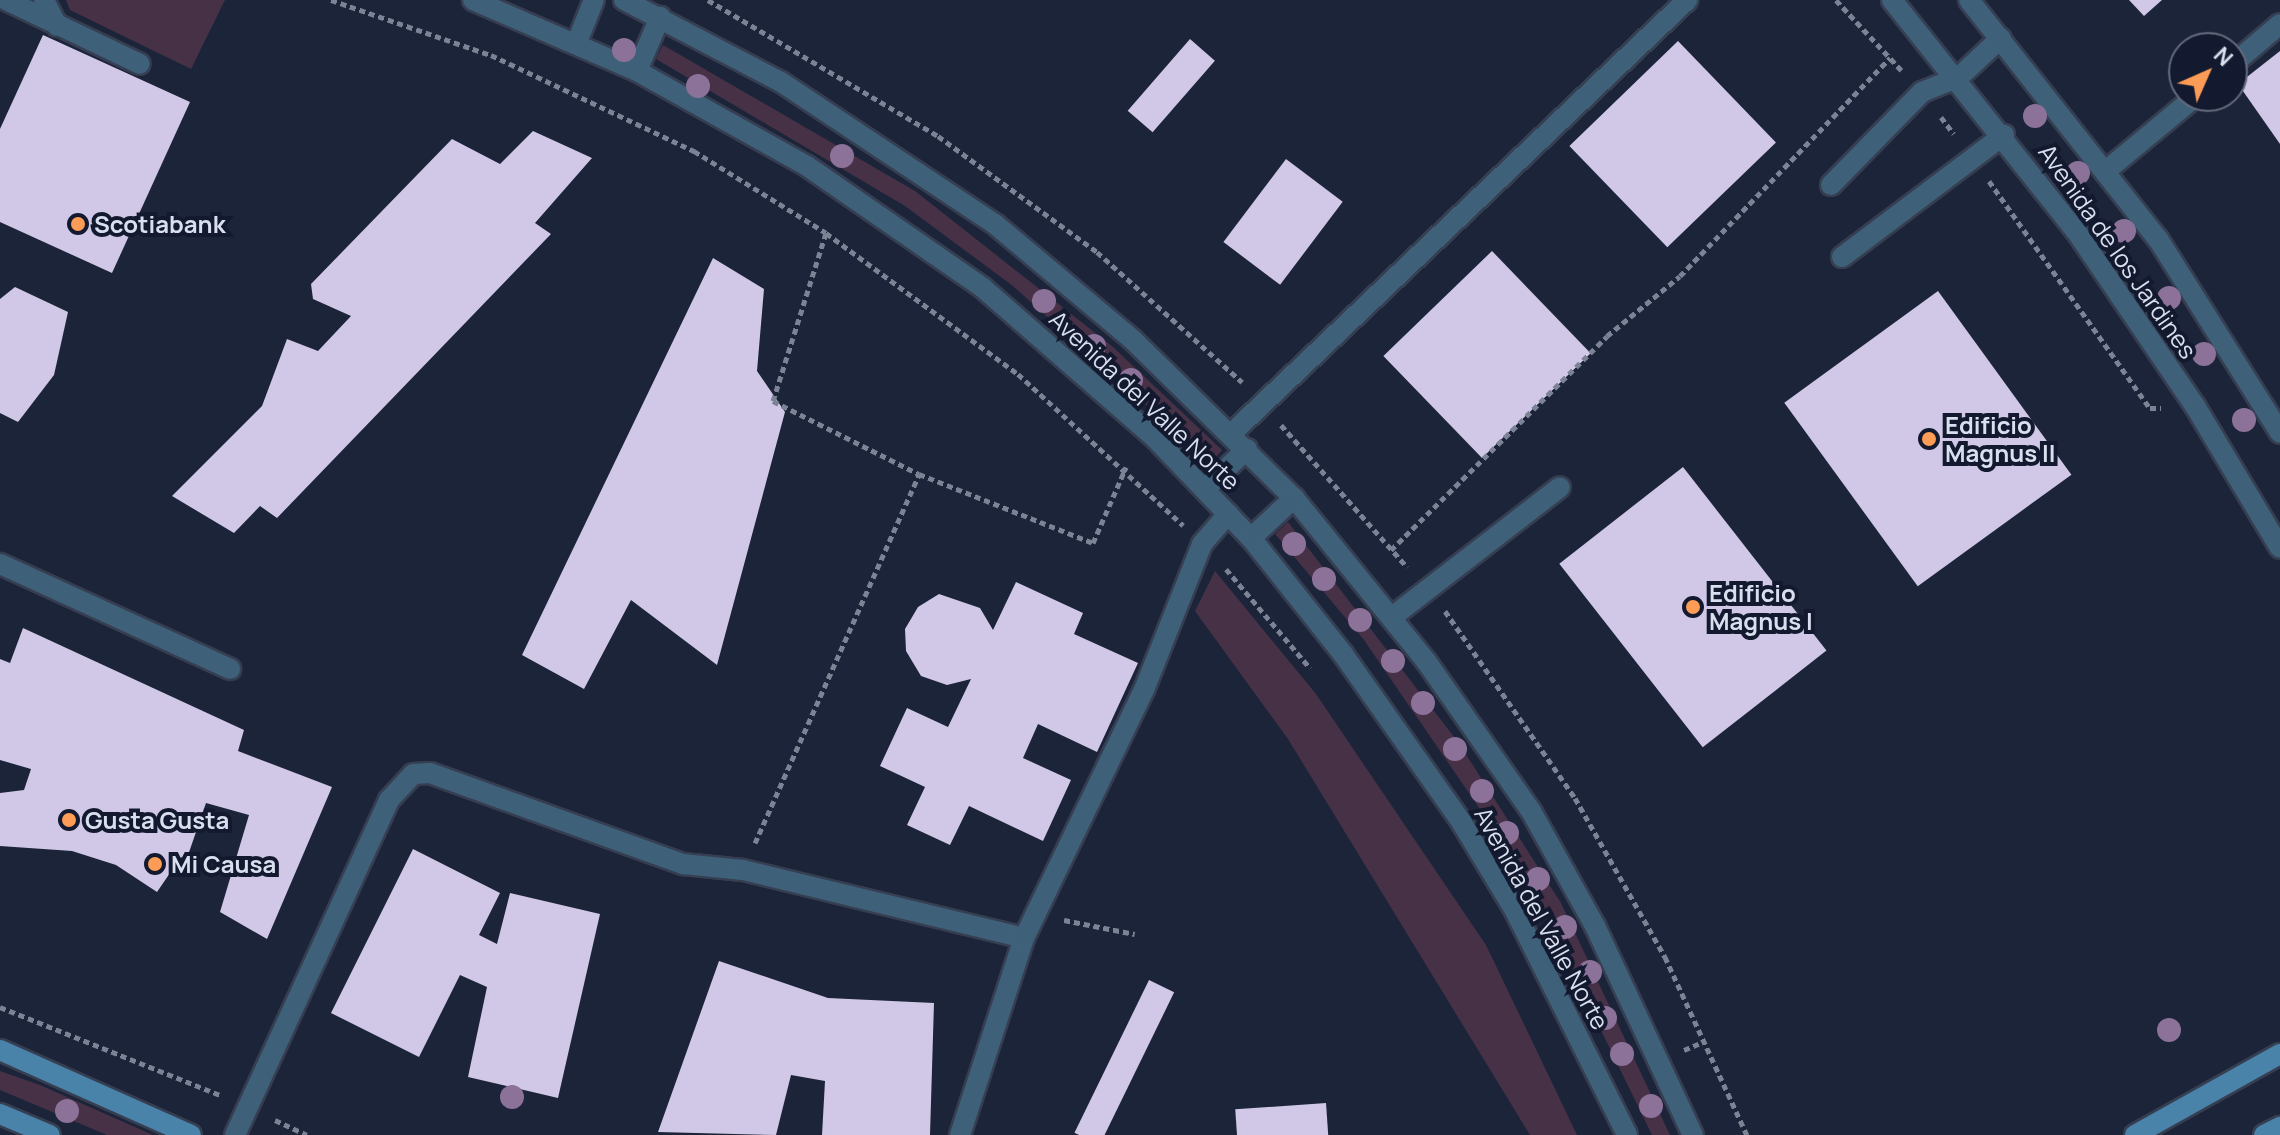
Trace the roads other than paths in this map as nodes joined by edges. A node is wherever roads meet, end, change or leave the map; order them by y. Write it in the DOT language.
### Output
graph roads {
  1 [pos="6,0"];
  2 [pos="44,0"];
  3 [pos="473,0"];
  4 [pos="594,0"];
  5 [pos="624,0"];
  6 [pos="1687,0"];
  7 [pos="1892,0"];
  8 [pos="1969,0"];
  9 [pos="660,17"];
  10 [pos="2280,24"];
  11 [pos="57,26"];
  12 [pos="2001,38"];
  13 [pos="577,42"];
  14 [pos="2248,51"];
  15 [pos="140,64"];
  16 [pos="637,71"];
  17 [pos="1959,77"];
  18 [pos="2177,112"];
  19 [pos="2004,135"];
  20 [pos="2107,170"];
  21 [pos="1831,185"];
  22 [pos="1842,257"];
  23 [pos="2280,433"];
  24 [pos="1231,434"];
  25 [pos="1247,449"];
  26 [pos="1560,487"];
  27 [pos="1205,489"];
  28 [pos="1294,498"];
  29 [pos="1228,514"];
  30 [pos="1251,538"];
  31 [pos="2280,548"];
  32 [pos="0,564"];
  33 [pos="1392,617"];
  34 [pos="230,669"];
  35 [pos="1024,938"];
  36 [pos="0,1050"];
  37 [pos="2280,1054"];
  38 [pos="0,1114"];
  39 [pos="2280,1127"];
  40 [pos="50,1135"];
  41 [pos="191,1135"];
  42 [pos="235,1135"];
  43 [pos="960,1135"];
  44 [pos="1627,1135"];
  45 [pos="1693,1135"];
  46 [pos="2135,1135"];
  47 [pos="2264,1135"];
  1 -- 11 [label="street"];
  2 -- 11 [label="street"];
  3 -- 13 [label="street, Avenida del Valle Norte"];
  4 -- 13 [label="street"];
  5 -- 9 [label="street, Avenida del Valle Norte"];
  6 -- 24 [label="street"];
  7 -- 17 [label="street, Avenida de los Jardines"];
  8 -- 12 [label="street, Avenida de los Jardines"];
  9 -- 16 [label="street"];
  9 -- 24 [label="street, Avenida del Valle Norte"];
  10 -- 14 [label="street"];
  11 -- 15 [label="street"];
  12 -- 17 [label="street"];
  12 -- 20 [label="street, Avenida de los Jardines"];
  13 -- 16 [label="street, Avenida del Valle Norte"];
  16 -- 27 [label="street, Avenida del Valle Norte"];
  17 -- 19 [label="street, Avenida de los Jardines"];
  17 -- 21 [label="street"];
  18 -- 20 [label="street"];
  19 -- 22 [label="street"];
  19 -- 31 [label="street, Avenida de los Jardines"];
  20 -- 23 [label="street, Avenida de los Jardines"];
  24 -- 25 [label="street, Avenida del Valle Norte"];
  25 -- 27 [label="street"];
  25 -- 28 [label="street, Avenida del Valle Norte"];
  26 -- 33 [label="street"];
  27 -- 29 [label="street, Avenida del Valle Norte"];
  28 -- 30 [label="street"];
  28 -- 33 [label="street, Avenida del Valle Norte"];
  29 -- 30 [label="street, Avenida del Valle Norte"];
  29 -- 35 [label="street"];
  30 -- 44 [label="street, Avenida del Valle Norte"];
  32 -- 34 [label="street"];
  33 -- 45 [label="street, Avenida del Valle Norte"];
  35 -- 42 [label="street"];
  35 -- 43 [label="street"];
  36 -- 41 [label="street"];
  37 -- 46 [label="street"];
  38 -- 40 [label="street"];
  39 -- 47 [label="street"];
}
